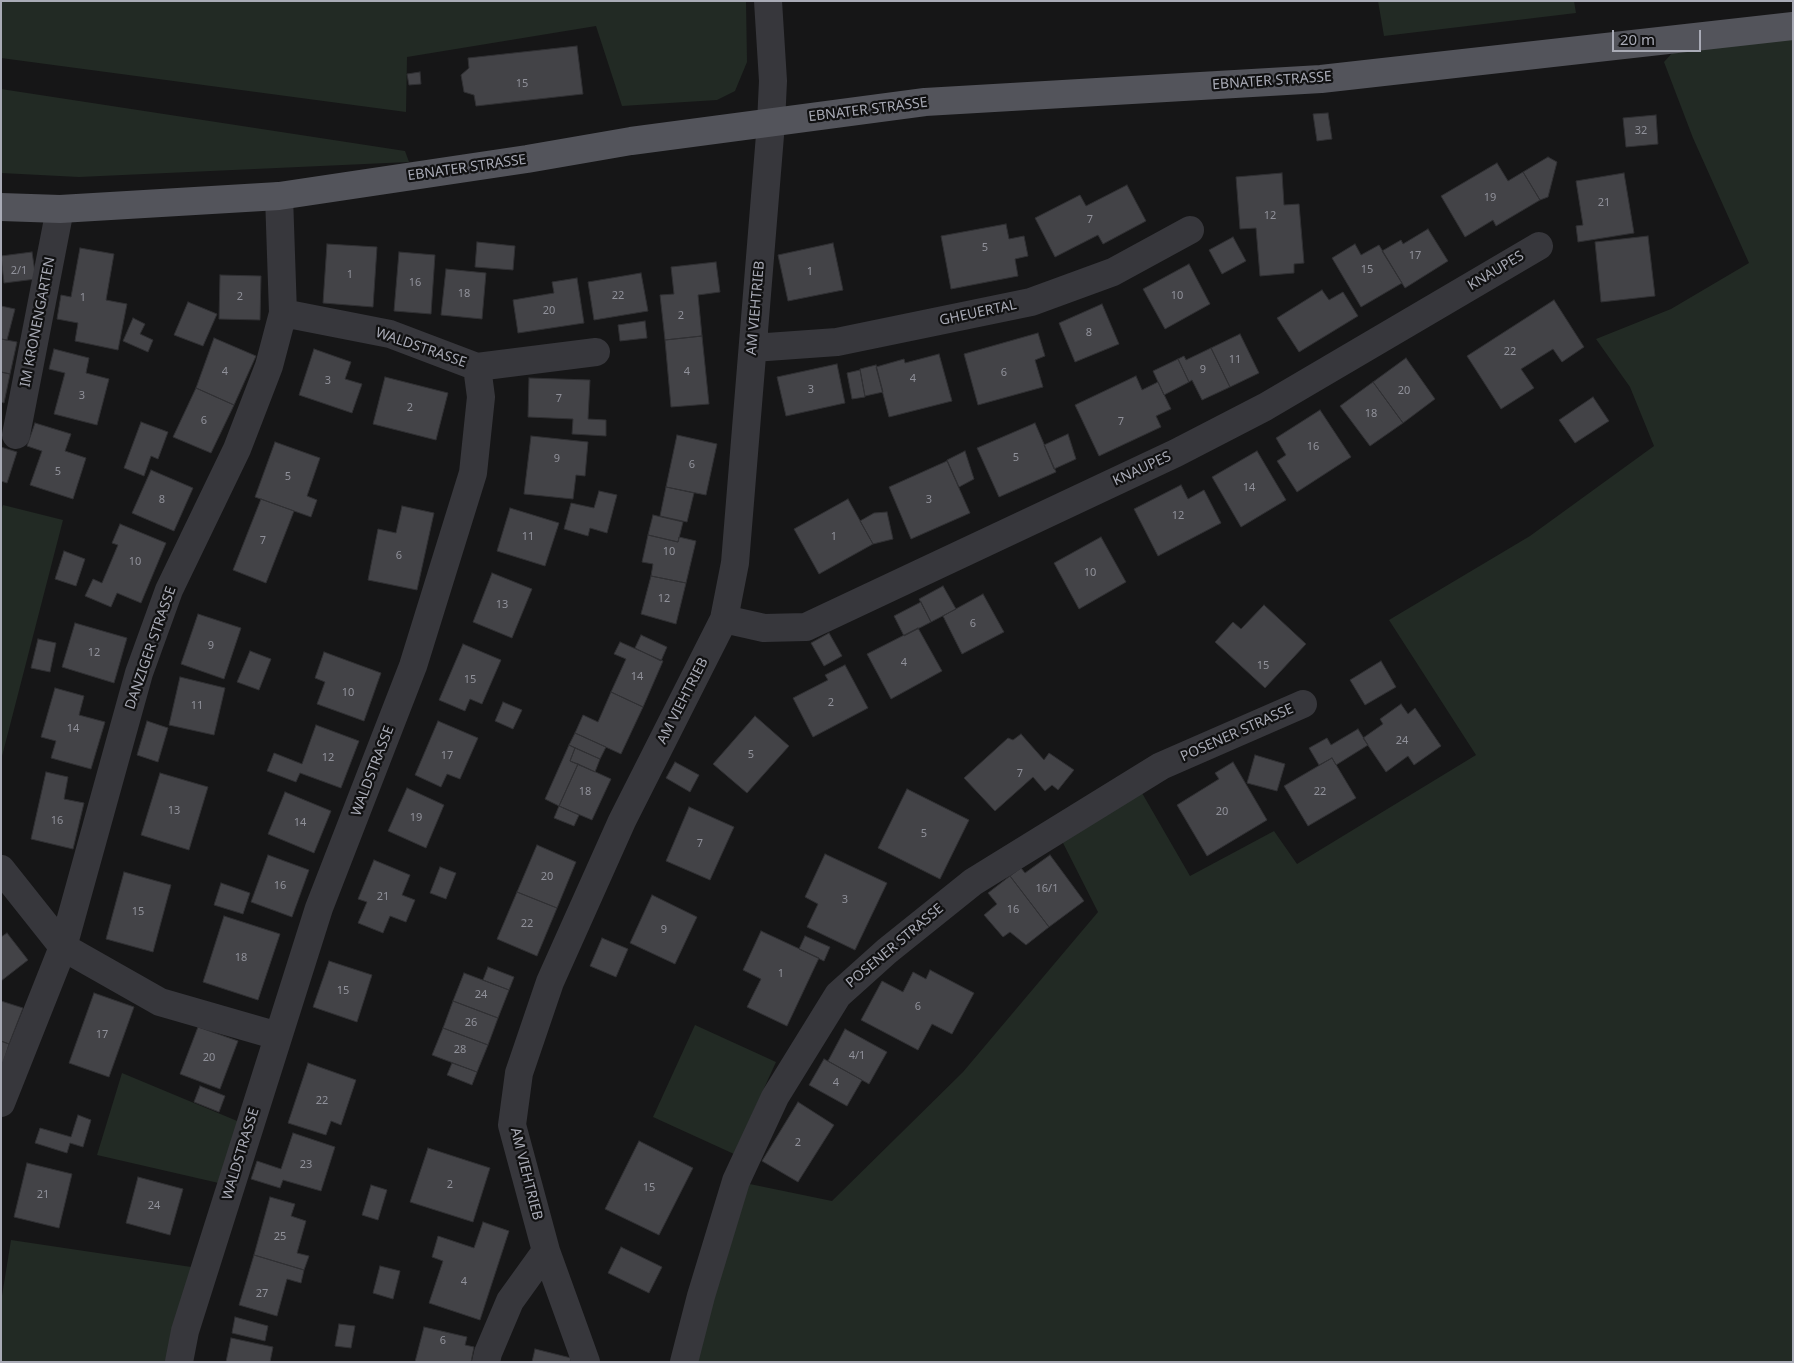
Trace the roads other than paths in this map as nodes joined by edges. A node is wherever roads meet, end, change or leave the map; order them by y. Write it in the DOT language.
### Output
graph roads {
  1 [pos="768,1"];
  2 [pos="1793,26"];
  3 [pos="771,124"];
  4 [pos="279,196"];
  5 [pos="1,207"];
  6 [pos="60,209"];
  7 [pos="1190,230"];
  8 [pos="1539,246"];
  9 [pos="283,313"];
  10 [pos="753,348"];
  11 [pos="596,352"];
  12 [pos="477,367"];
  13 [pos="16,435"];
  14 [pos="724,620"];
  15 [pos="1302,704"];
  16 [pos="1,869"];
  17 [pos="63,947"];
  18 [pos="278,1036"];
  19 [pos="1,1103"];
  20 [pos="546,1251"];
  21 [pos="179,1362"];
  22 [pos="486,1362"];
  23 [pos="586,1362"];
  24 [pos="684,1362"];
  1 -- 3 [label="street, AM VIEHTRIEB"];
  2 -- 3 [label="main road, EBNATER STRASSE"];
  3 -- 4 [label="main road, EBNATER STRASSE"];
  3 -- 10 [label="street, AM VIEHTRIEB"];
  4 -- 6 [label="main road, EBNATER STRASSE"];
  4 -- 9 [label="street, DANZIGER STRASSE"];
  5 -- 6 [label="main road, EBNATER STRASSE"];
  6 -- 13 [label="street, IM KRONENGARTEN"];
  7 -- 10 [label="street, GHEUERTAL"];
  8 -- 14 [label="street, KNAUPES"];
  9 -- 12 [label="street, WALDSTRASSE"];
  9 -- 17 [label="street, DANZIGER STRASSE"];
  10 -- 14 [label="street, AM VIEHTRIEB"];
  11 -- 12 [label="street"];
  12 -- 18 [label="street, WALDSTRASSE"];
  14 -- 20 [label="street, AM VIEHTRIEB"];
  15 -- 24 [label="street, POSENER STRASSE"];
  16 -- 17 [label="street"];
  17 -- 18 [label="street"];
  17 -- 19 [label="street, DANZIGER STRASSE"];
  18 -- 21 [label="street, WALDSTRASSE"];
  20 -- 22 [label="street"];
  20 -- 23 [label="street"];
}
